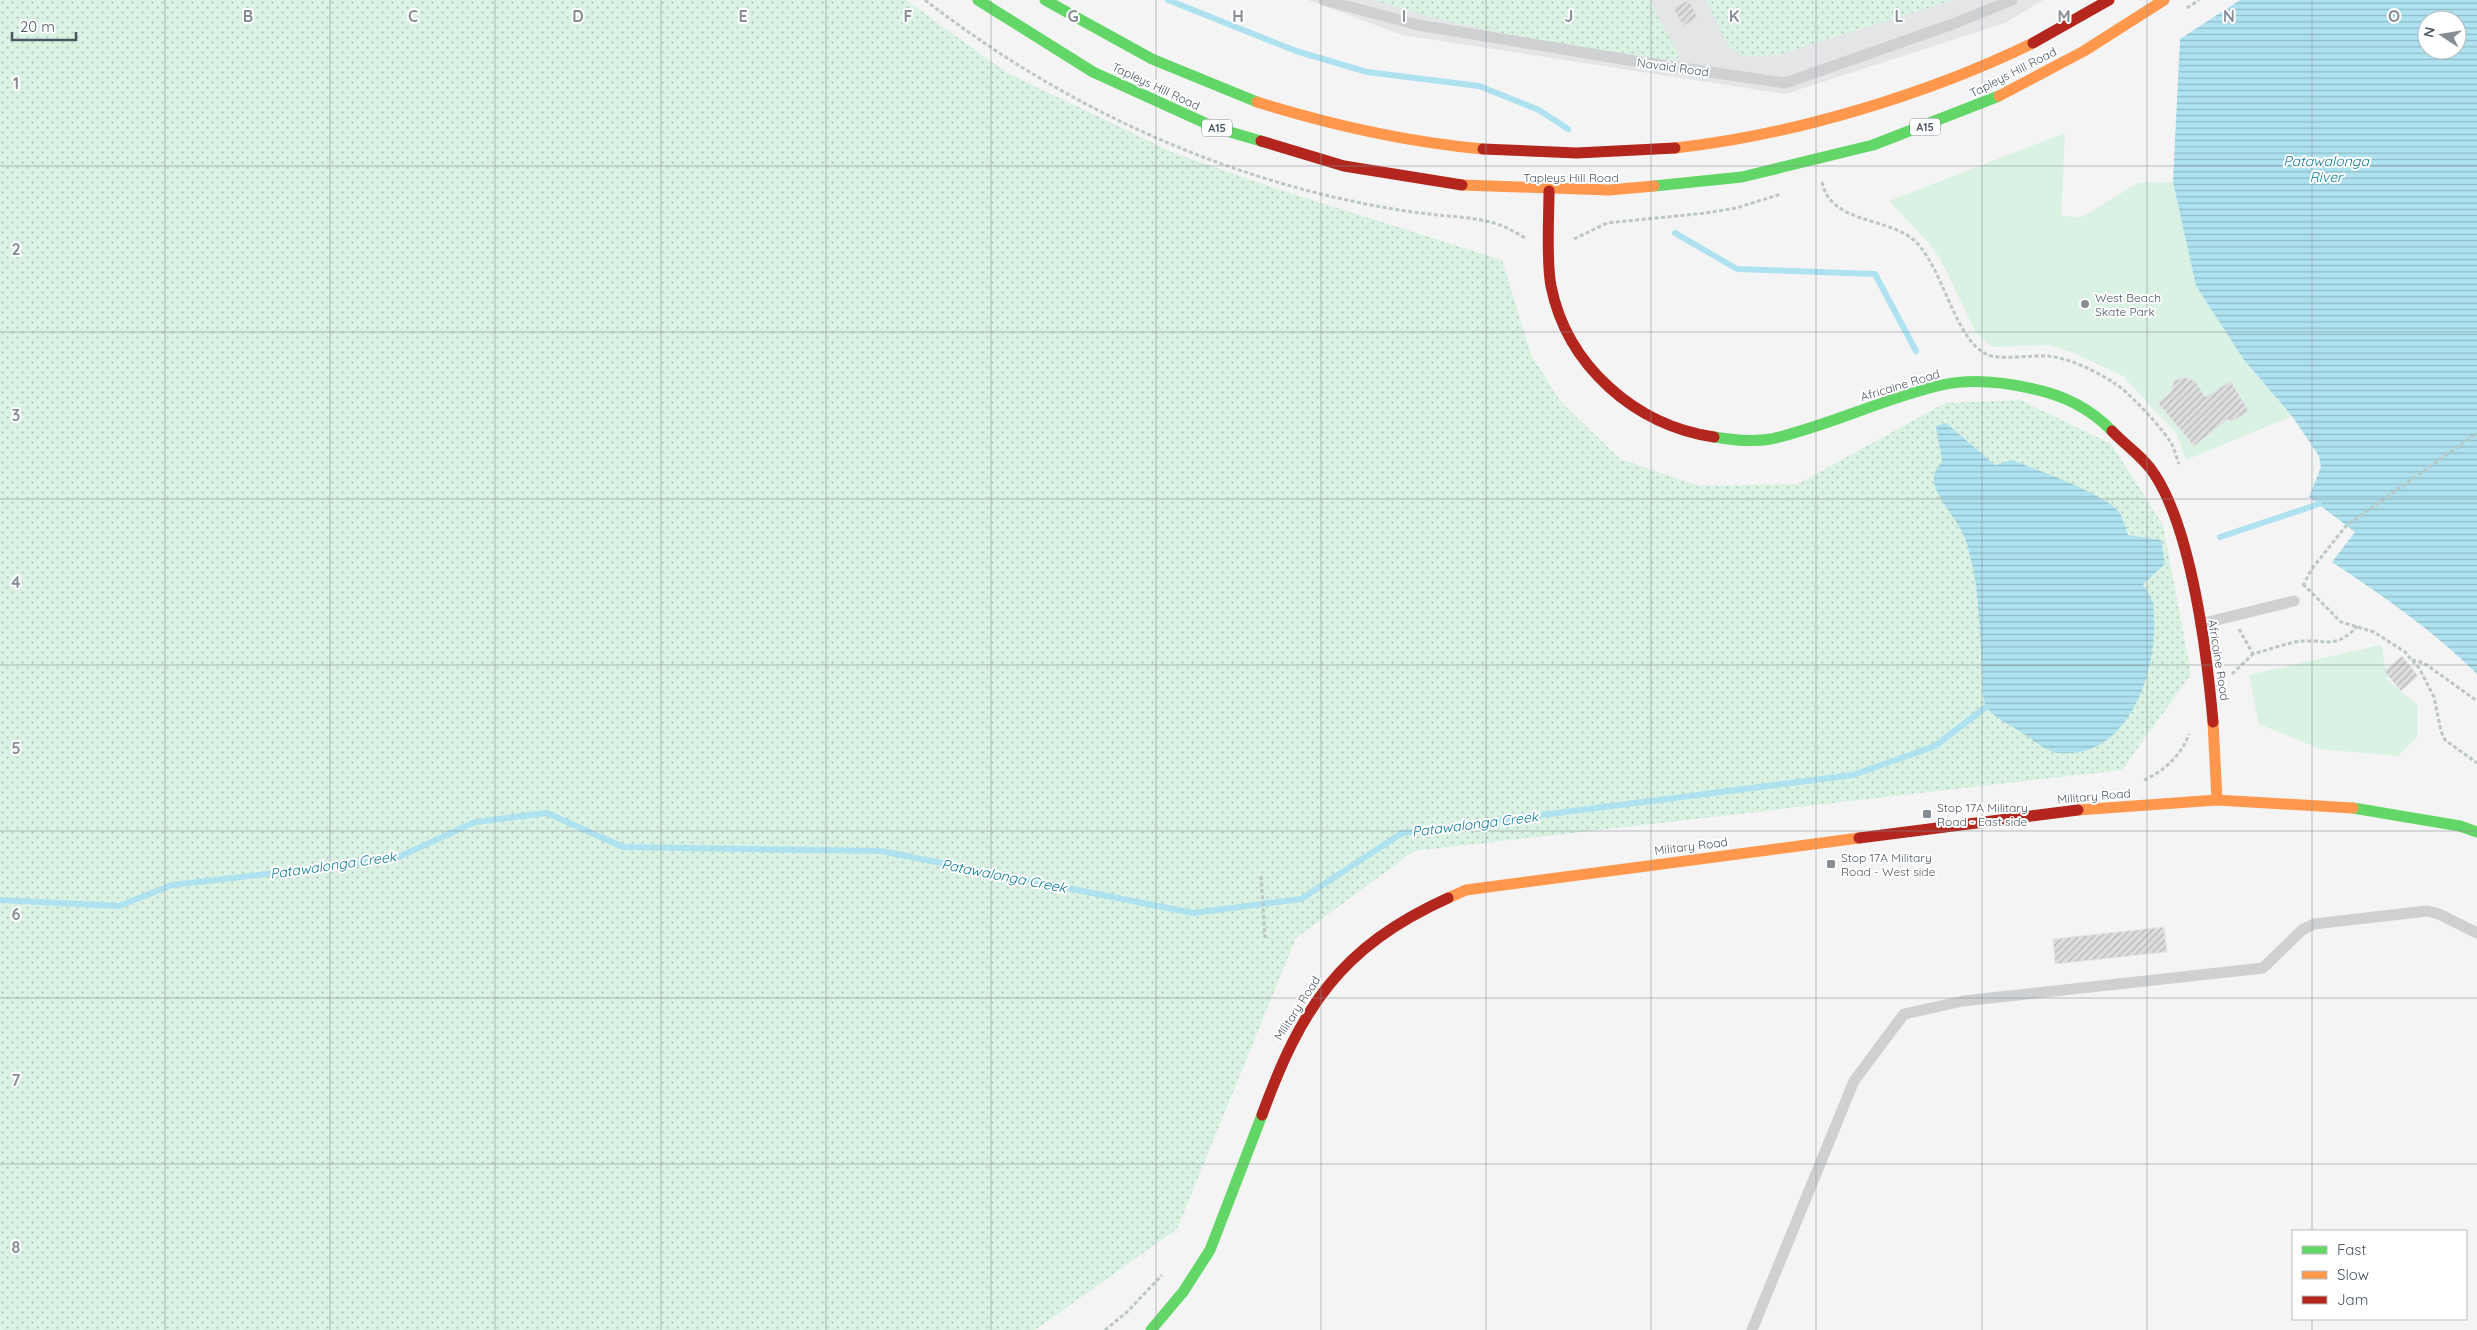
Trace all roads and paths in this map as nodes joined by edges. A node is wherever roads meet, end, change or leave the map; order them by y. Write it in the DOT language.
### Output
graph roads {
  1 [pos="978,0"];
  2 [pos="1044,0"];
  3 [pos="1324,0"];
  4 [pos="2012,0"];
  5 [pos="2109,0"];
  6 [pos="2164,0"];
  7 [pos="1394,139"];
  8 [pos="1425,154"];
  9 [pos="1545,175"];
  10 [pos="1549,191"];
  11 [pos="2477,433"];
  12 [pos="2311,570"];
  13 [pos="2303,584"];
  14 [pos="2294,601"];
  15 [pos="2232,616"];
  16 [pos="2200,624"];
  17 [pos="2357,626"];
  18 [pos="2253,654"];
  19 [pos="2412,659"];
  20 [pos="2227,678"];
  21 [pos="2477,701"];
  22 [pos="2190,732"];
  23 [pos="2477,763"];
  24 [pos="2142,781"];
  25 [pos="2217,800"];
  26 [pos="2477,832"];
  27 [pos="1261,876"];
  28 [pos="2477,933"];
  29 [pos="1265,938"];
  30 [pos="1168,1268"];
  31 [pos="1105,1330"];
  32 [pos="1151,1330"];
  33 [pos="1752,1330"];
  1 -- 10 [label="street, Tapleys Hill Road / A15"];
  2 -- 7 [label="street, Tapleys Hill Road"];
  3 -- 4 [label="lane, Navaid Road"];
  5 -- 7 [label="street, Tapleys Hill Road"];
  6 -- 10 [label="street, Tapleys Hill Road / A15"];
  7 -- 8 [label="street"];
  9 -- 10 [label="street, Africaine Road"];
  10 -- 16 [label="street, Africaine Road"];
  11 -- 12 [label="path"];
  13 -- 17 [label="path"];
  14 -- 15 [label="lane"];
  15 -- 16 [label="lane"];
  15 -- 18 [label="path"];
  16 -- 25 [label="street, Africaine Road"];
  17 -- 18 [label="path"];
  17 -- 19 [label="path"];
  18 -- 20 [label="path"];
  19 -- 21 [label="path"];
  19 -- 23 [label="path"];
  22 -- 24 [label="path"];
  25 -- 26 [label="street, Military Road"];
  25 -- 32 [label="street, Military Road"];
  27 -- 29 [label="path"];
  28 -- 33 [label="lane"];
  30 -- 31 [label="path"];
}
